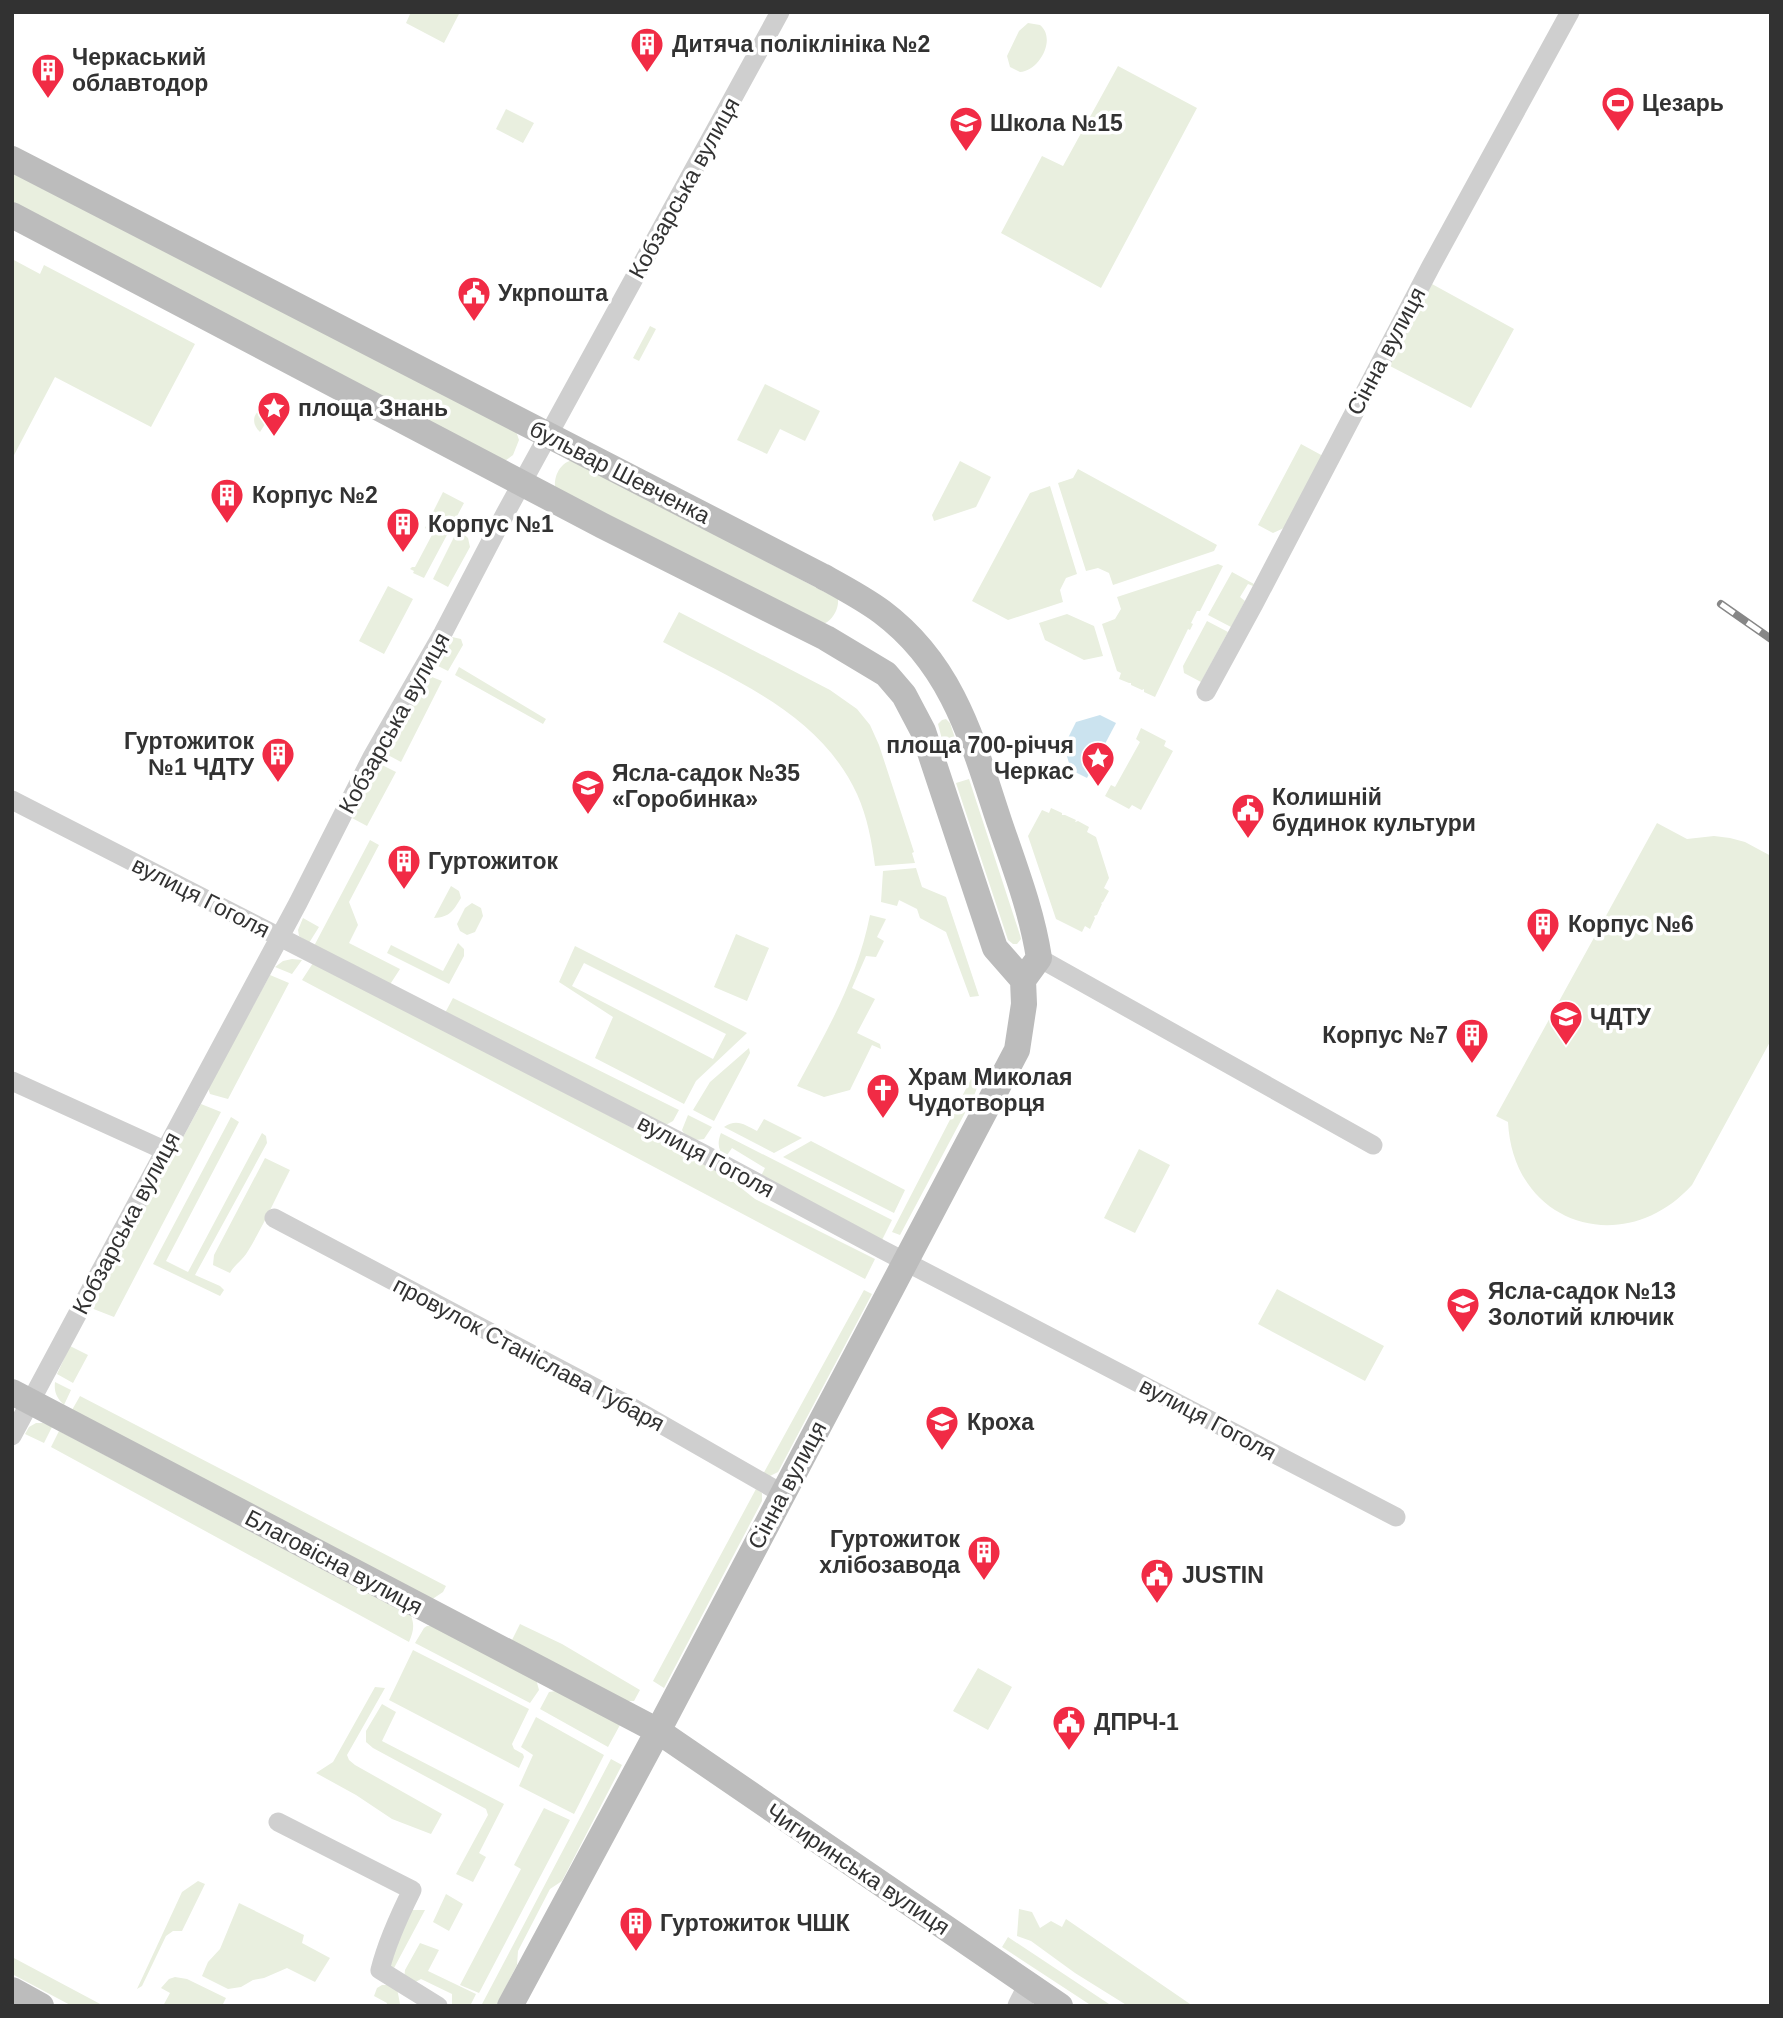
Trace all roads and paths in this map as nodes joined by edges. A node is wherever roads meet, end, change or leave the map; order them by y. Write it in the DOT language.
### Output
graph roads {
  1 [pos="780,12"];
  2 [pos="1570,12"];
  3 [pos="12,159"];
  4 [pos="12,215"];
  5 [pos="548,436"];
  6 [pos="522,484"];
  7 [pos="910,637"];
  8 [pos="886,674"];
  9 [pos="1206,692"];
  10 [pos="12,800"];
  11 [pos="279,937"];
  12 [pos="1039,958"];
  13 [pos="1023,981"];
  14 [pos="12,1081"];
  15 [pos="1373,1145"];
  16 [pos="166,1151"];
  17 [pos="274,1217"];
  18 [pos="905,1261"];
  19 [pos="21,1397"];
  20 [pos="12,1436"];
  21 [pos="783,1494"];
  22 [pos="1396,1517"];
  23 [pos="657,1731"];
  24 [pos="278,1822"];
  25 [pos="12,1990"];
  26 [pos="1024,1996"];
  27 [pos="41,2006"];
  28 [pos="438,2006"];
  29 [pos="510,2006"];
  30 [pos="1060,2006"];
  1 -- 5 [label="street, Кобзарська вулиця"];
  2 -- 9 [label="street, Сінна вулиця"];
  3 -- 5 [label="main road, бульвар Шевченка"];
  4 -- 6 [label="main road"];
  5 -- 6 [label="street, Кобзарська вулиця"];
  5 -- 7 [label="main road, бульвар Шевченка"];
  6 -- 8 [label="main road"];
  6 -- 11 [label="street, Кобзарська вулиця"];
  7 -- 8 [label="main road"];
  7 -- 12 [label="main road, бульвар Шевченка"];
  8 -- 13 [label="main road"];
  10 -- 11 [label="street, вулиця Гоголя"];
  11 -- 16 [label="street, Кобзарська вулиця"];
  11 -- 18 [label="street, вулиця Гоголя"];
  12 -- 13 [label="main road"];
  12 -- 15 [label="street"];
  13 -- 18 [label="main road, Сінна вулиця"];
  14 -- 16 [label="street"];
  16 -- 19 [label="street, Кобзарська вулиця"];
  17 -- 21 [label="street, провулок Станіслава Губаря"];
  18 -- 21 [label="main road, Сінна вулиця"];
  18 -- 22 [label="street, вулиця Гоголя"];
  19 -- 20 [label="street, Кобзарська вулиця"];
  19 -- 23 [label="main road, Благовісна вулиця"];
  21 -- 23 [label="main road, Сінна вулиця"];
  23 -- 26 [label="main road, Чигиринська вулиця"];
  23 -- 29 [label="main road, Сінна вулиця"];
  24 -- 28 [label="street"];
  25 -- 27 [label="main road"];
  26 -- 30 [label="main road, Чигиринська вулиця"];
}
